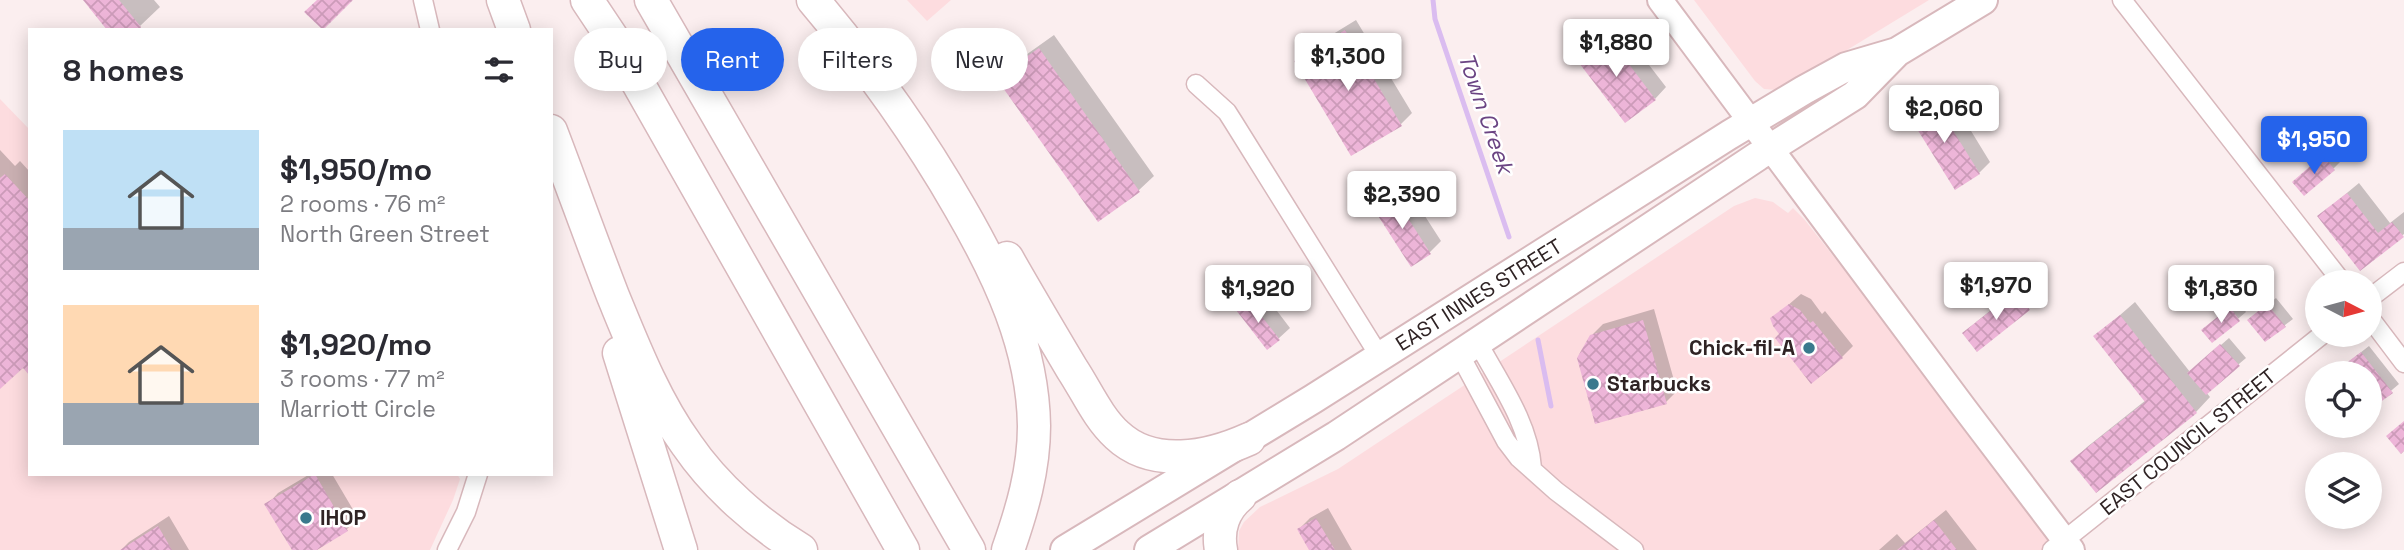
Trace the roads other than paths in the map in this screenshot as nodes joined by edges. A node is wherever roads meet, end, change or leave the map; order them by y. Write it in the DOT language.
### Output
graph roads {
  1 [pos="423,0"];
  2 [pos="503,0"];
  3 [pos="587,0"];
  4 [pos="651,0"];
  5 [pos="813,0"];
  6 [pos="1660,0"];
  7 [pos="1983,0"];
  8 [pos="2122,0"];
  9 [pos="430,28"];
  10 [pos="513,28"];
  11 [pos="836,28"];
  12 [pos="1897,52"];
  13 [pos="1196,84"];
  14 [pos="886,91"];
  15 [pos="888,91"];
  16 [pos="1752,121"];
  17 [pos="553,137"];
  18 [pos="553,137"];
  19 [pos="1771,147"];
  20 [pos="2333,270"];
  21 [pos="2404,272"];
  22 [pos="2382,289"];
  23 [pos="2382,334"];
  24 [pos="2307,347"];
  25 [pos="1469,349"];
  26 [pos="1380,357"];
  27 [pos="2404,363"];
  28 [pos="1249,439"];
  29 [pos="477,476"];
  30 [pos="1240,496"];
  31 [pos="2063,547"];
  32 [pos="447,550"];
  33 [pos="681,550"];
  34 [pos="801,550"];
  35 [pos="903,550"];
  36 [pos="968,550"];
  37 [pos="1008,550"];
  38 [pos="1065,550"];
  39 [pos="1149,550"];
  40 [pos="1221,550"];
  41 [pos="1634,550"];
  1 -- 9 [label="street"];
  2 -- 10 [label="highway"];
  3 -- 35 [label="highway"];
  4 -- 36 [label="highway"];
  5 -- 11 [label="highway"];
  6 -- 16 [label="street"];
  7 -- 12 [label="main road, EAST INNES STREET"];
  8 -- 20 [label="street"];
  12 -- 16 [label="main road, EAST INNES STREET"];
  12 -- 19 [label="main road, EAST INNES STREET"];
  13 -- 26 [label="street"];
  14 -- 37 [label="highway"];
  15 -- 28 [label="highway"];
  16 -- 19 [label="street"];
  16 -- 26 [label="main road, EAST INNES STREET"];
  17 -- 33 [label="highway"];
  18 -- 34 [label="highway"];
  19 -- 25 [label="main road, EAST INNES STREET"];
  19 -- 31 [label="street"];
  21 -- 22 [label="street"];
  23 -- 27 [label="street"];
  24 -- 31 [label="street, EAST COUNCIL STREET"];
  25 -- 30 [label="main road, EAST INNES STREET"];
  25 -- 41 [label="street"];
  26 -- 28 [label="main road, EAST INNES STREET"];
  28 -- 38 [label="main road, EAST INNES STREET"];
  29 -- 32 [label="street"];
  30 -- 39 [label="main road, EAST INNES STREET"];
  30 -- 40 [label="highway"];
}
